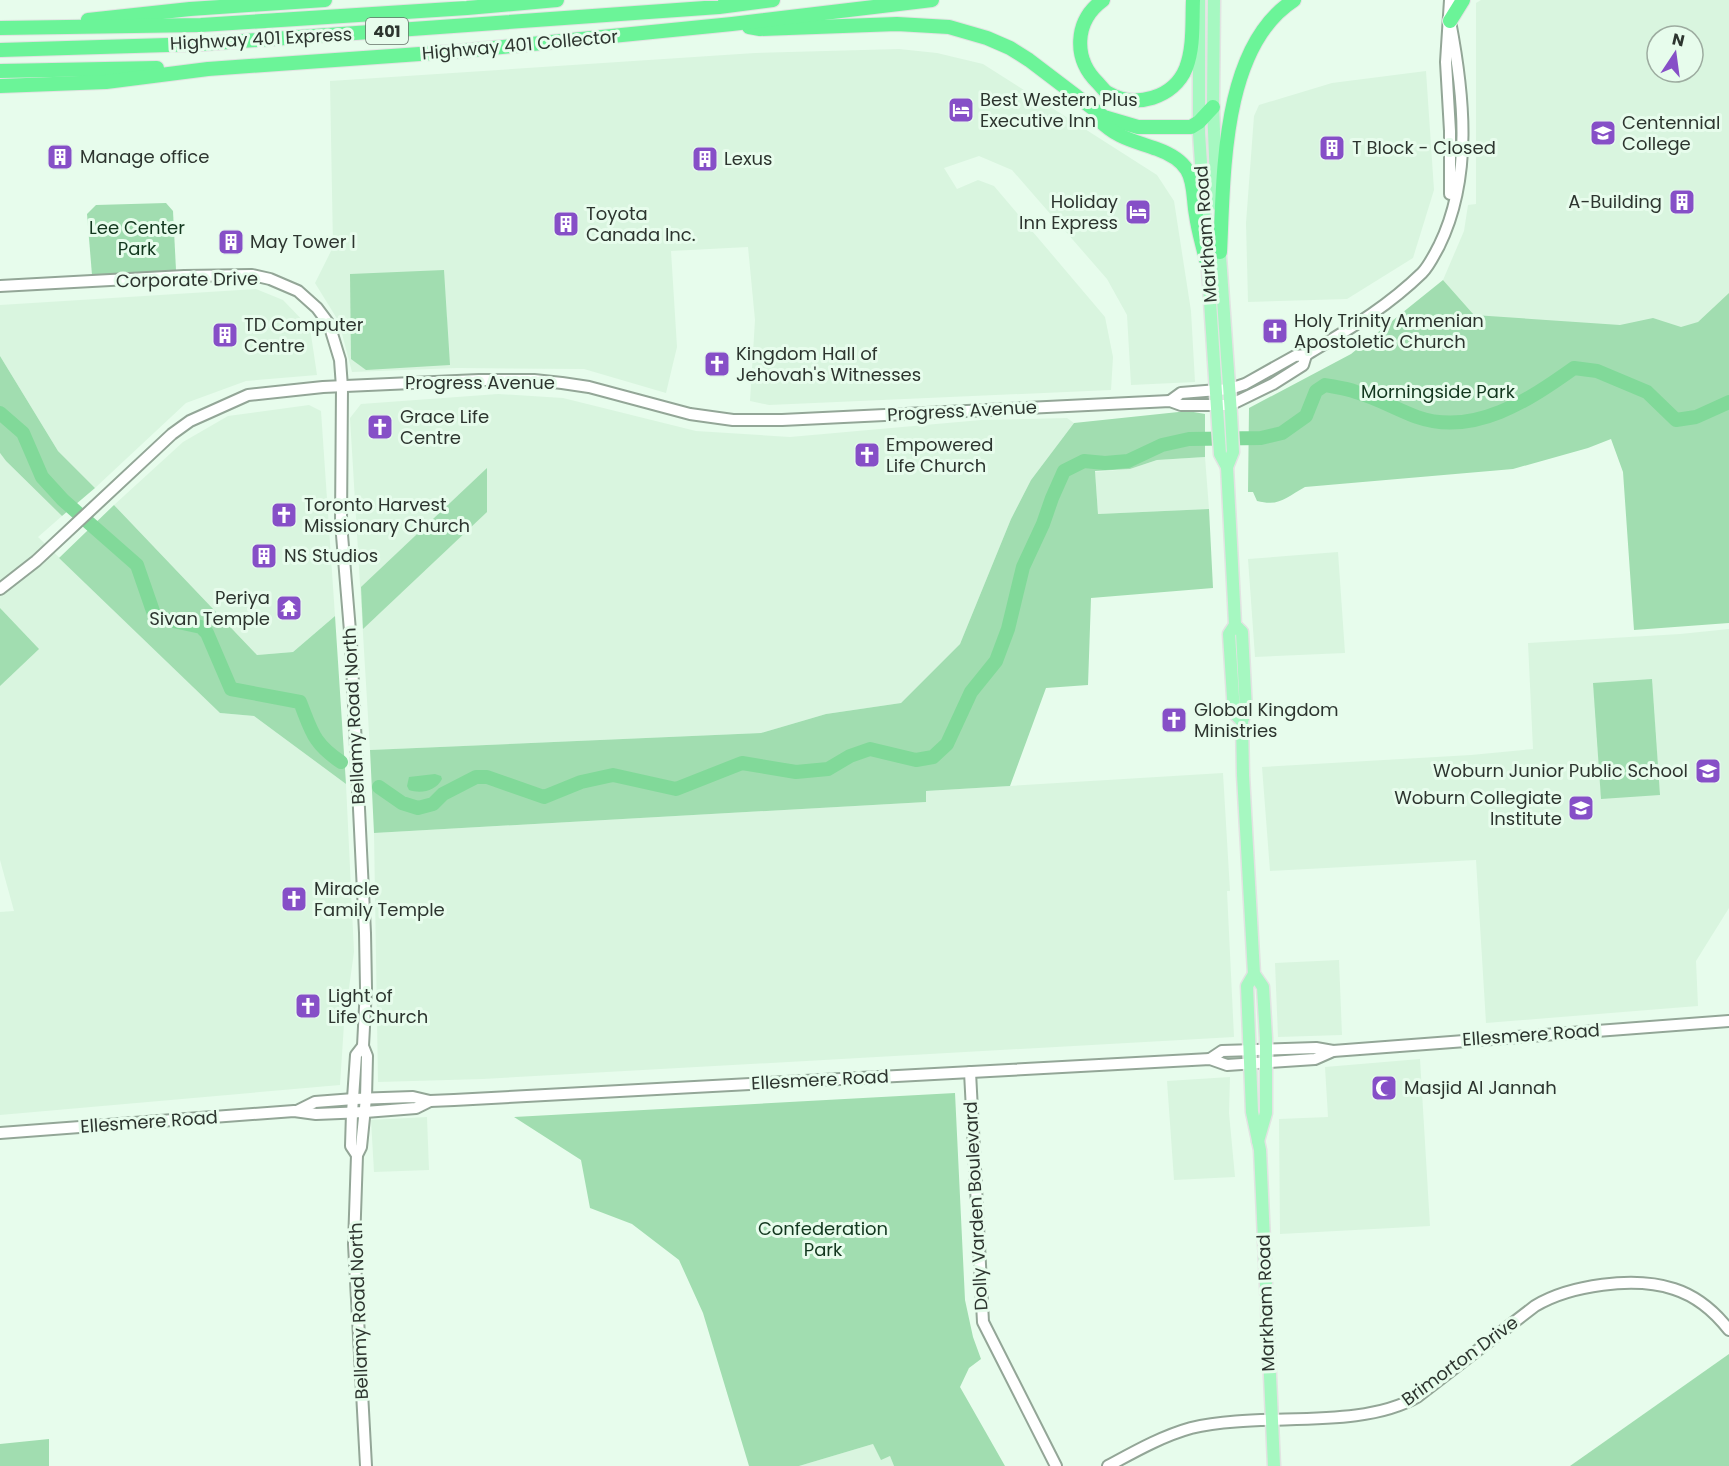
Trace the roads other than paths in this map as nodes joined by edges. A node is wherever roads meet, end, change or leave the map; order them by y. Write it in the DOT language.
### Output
graph roads {
  1 [pos="325,0"];
  2 [pos="557,0"];
  3 [pos="773,0"];
  4 [pos="932,0"];
  5 [pos="1103,0"];
  6 [pos="1193,0"];
  7 [pos="1199,0"];
  8 [pos="1214,0"];
  9 [pos="1294,0"];
  10 [pos="1450,0"];
  11 [pos="1463,0"];
  12 [pos="1449,21"];
  13 [pos="732,24"];
  14 [pos="38,27"];
  15 [pos="0,28"];
  16 [pos="0,50"];
  17 [pos="208,69"];
  18 [pos="0,71"];
  19 [pos="0,86"];
  20 [pos="1067,90"];
  21 [pos="1212,107"];
  22 [pos="1450,114"];
  23 [pos="1461,120"];
  24 [pos="1199,122"];
  25 [pos="1455,188"];
  26 [pos="1220,252"];
  27 [pos="1206,260"];
  28 [pos="0,286"];
  29 [pos="1306,355"];
  30 [pos="342,387"];
  31 [pos="1230,389"];
  32 [pos="1216,391"];
  33 [pos="1170,401"];
  34 [pos="1217,405"];
  35 [pos="1230,405"];
  36 [pos="1225,428"];
  37 [pos="0,589"];
  38 [pos="1254,974"];
  39 [pos="1729,1022"];
  40 [pos="363,1046"];
  41 [pos="1266,1049"];
  42 [pos="1250,1050"];
  43 [pos="1333,1051"];
  44 [pos="1210,1059"];
  45 [pos="1266,1062"];
  46 [pos="1251,1063"];
  47 [pos="970,1072"];
  48 [pos="366,1098"];
  49 [pos="354,1099"];
  50 [pos="430,1101"];
  51 [pos="297,1111"];
  52 [pos="365,1112"];
  53 [pos="352,1113"];
  54 [pos="0,1133"];
  55 [pos="1258,1141"];
  56 [pos="357,1155"];
  57 [pos="1729,1330"];
  58 [pos="1270,1419"];
  59 [pos="366,1466"];
  60 [pos="1056,1466"];
  61 [pos="1108,1466"];
  62 [pos="1274,1466"];
  1 -- 14 [label="highway"];
  2 -- 14 [label="highway, Highway 401 Express / 401"];
  3 -- 16 [label="highway, Highway 401 Express / 401"];
  4 -- 13 [label="highway, Highway 401 Collector / 401"];
  5 -- 6 [label="highway"];
  7 -- 24 [label="main road, Markham Road"];
  8 -- 21 [label="main road, Markham Road"];
  9 -- 26 [label="highway"];
  10 -- 12 [label="main road, Progress Avenue"];
  11 -- 12 [label="highway"];
  12 -- 22 [label="main road, Progress Avenue"];
  12 -- 23 [label="main road, Progress Avenue"];
  13 -- 17 [label="highway, Highway 401 Collector / 401"];
  13 -- 20 [label="highway"];
  14 -- 15 [label="highway, Highway 401 Express / 401"];
  17 -- 18 [label="highway"];
  17 -- 19 [label="highway, Highway 401 Collector / 401"];
  20 -- 24 [label="highway"];
  20 -- 27 [label="highway"];
  21 -- 24 [label="highway"];
  21 -- 26 [label="main road, Markham Road"];
  22 -- 23 [label="main road"];
  22 -- 25 [label="main road, Progress Avenue"];
  23 -- 25 [label="main road, Progress Avenue"];
  24 -- 27 [label="main road, Markham Road"];
  25 -- 29 [label="main road, Progress Avenue"];
  26 -- 31 [label="main road, Markham Road"];
  27 -- 32 [label="main road, Markham Road"];
  28 -- 30 [label="main road, Corporate Drive"];
  29 -- 31 [label="main road, Progress Avenue"];
  29 -- 35 [label="main road, Progress Avenue"];
  30 -- 33 [label="main road, Progress Avenue"];
  30 -- 37 [label="main road, Progress Avenue"];
  30 -- 40 [label="main road, Bellamy Road North"];
  31 -- 32 [label="main road, Progress Avenue"];
  31 -- 35 [label="main road, Markham Road"];
  32 -- 33 [label="main road, Progress Avenue"];
  32 -- 34 [label="main road, Markham Road"];
  33 -- 34 [label="main road, Progress Avenue"];
  34 -- 35 [label="main road, Progress Avenue"];
  34 -- 36 [label="main road, Markham Road"];
  35 -- 36 [label="main road, Markham Road"];
  36 -- 38 [label="main road, Markham Road"];
  38 -- 41 [label="main road, Markham Road"];
  38 -- 42 [label="main road, Markham Road"];
  39 -- 43 [label="main road, Ellesmere Road"];
  40 -- 48 [label="main road, Bellamy Road North"];
  40 -- 49 [label="main road, Bellamy Road North"];
  41 -- 42 [label="main road, Ellesmere Road"];
  41 -- 43 [label="main road, Ellesmere Road"];
  41 -- 45 [label="main road, Markham Road"];
  42 -- 44 [label="main road, Ellesmere Road"];
  42 -- 46 [label="main road, Markham Road"];
  43 -- 45 [label="main road, Ellesmere Road"];
  44 -- 46 [label="main road, Ellesmere Road"];
  44 -- 47 [label="main road, Ellesmere Road"];
  45 -- 46 [label="main road, Ellesmere Road"];
  45 -- 55 [label="main road, Markham Road"];
  46 -- 55 [label="main road, Markham Road"];
  47 -- 50 [label="main road, Ellesmere Road"];
  47 -- 60 [label="main road, Dolly Varden Boulevard"];
  48 -- 49 [label="main road, Ellesmere Road"];
  48 -- 50 [label="main road, Ellesmere Road"];
  48 -- 52 [label="main road, Bellamy Road North"];
  49 -- 51 [label="main road, Ellesmere Road"];
  49 -- 53 [label="main road, Bellamy Road North"];
  50 -- 52 [label="main road, Ellesmere Road"];
  51 -- 53 [label="main road, Ellesmere Road"];
  51 -- 54 [label="main road, Ellesmere Road"];
  52 -- 53 [label="main road, Ellesmere Road"];
  52 -- 56 [label="main road, Bellamy Road North"];
  53 -- 56 [label="main road, Bellamy Road North"];
  55 -- 58 [label="main road, Markham Road"];
  56 -- 59 [label="main road, Bellamy Road North"];
  57 -- 58 [label="main road, Brimorton Drive"];
  58 -- 61 [label="main road, Brimorton Drive"];
  58 -- 62 [label="main road, Markham Road"];
}
